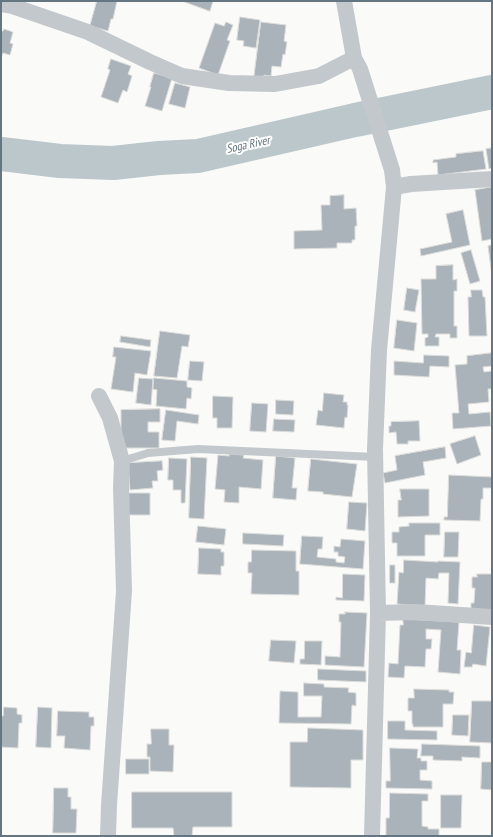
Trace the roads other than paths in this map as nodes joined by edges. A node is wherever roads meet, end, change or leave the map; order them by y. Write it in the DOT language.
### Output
graph roads {
  1 [pos="344,1"];
  2 [pos="1,4"];
  3 [pos="357,63"];
  4 [pos="492,178"];
  5 [pos="394,187"];
  6 [pos="100,396"];
  7 [pos="375,457"];
  8 [pos="122,461"];
  9 [pos="378,613"];
  10 [pos="492,617"];
  11 [pos="108,836"];
  12 [pos="372,836"];
  1 -- 3 [label="street"];
  2 -- 3 [label="street"];
  3 -- 5 [label="street"];
  4 -- 5 [label="street"];
  5 -- 7 [label="street"];
  6 -- 8 [label="street"];
  7 -- 8 [label="lane"];
  7 -- 9 [label="street"];
  8 -- 11 [label="street"];
  9 -- 10 [label="street"];
  9 -- 12 [label="street"];
}
